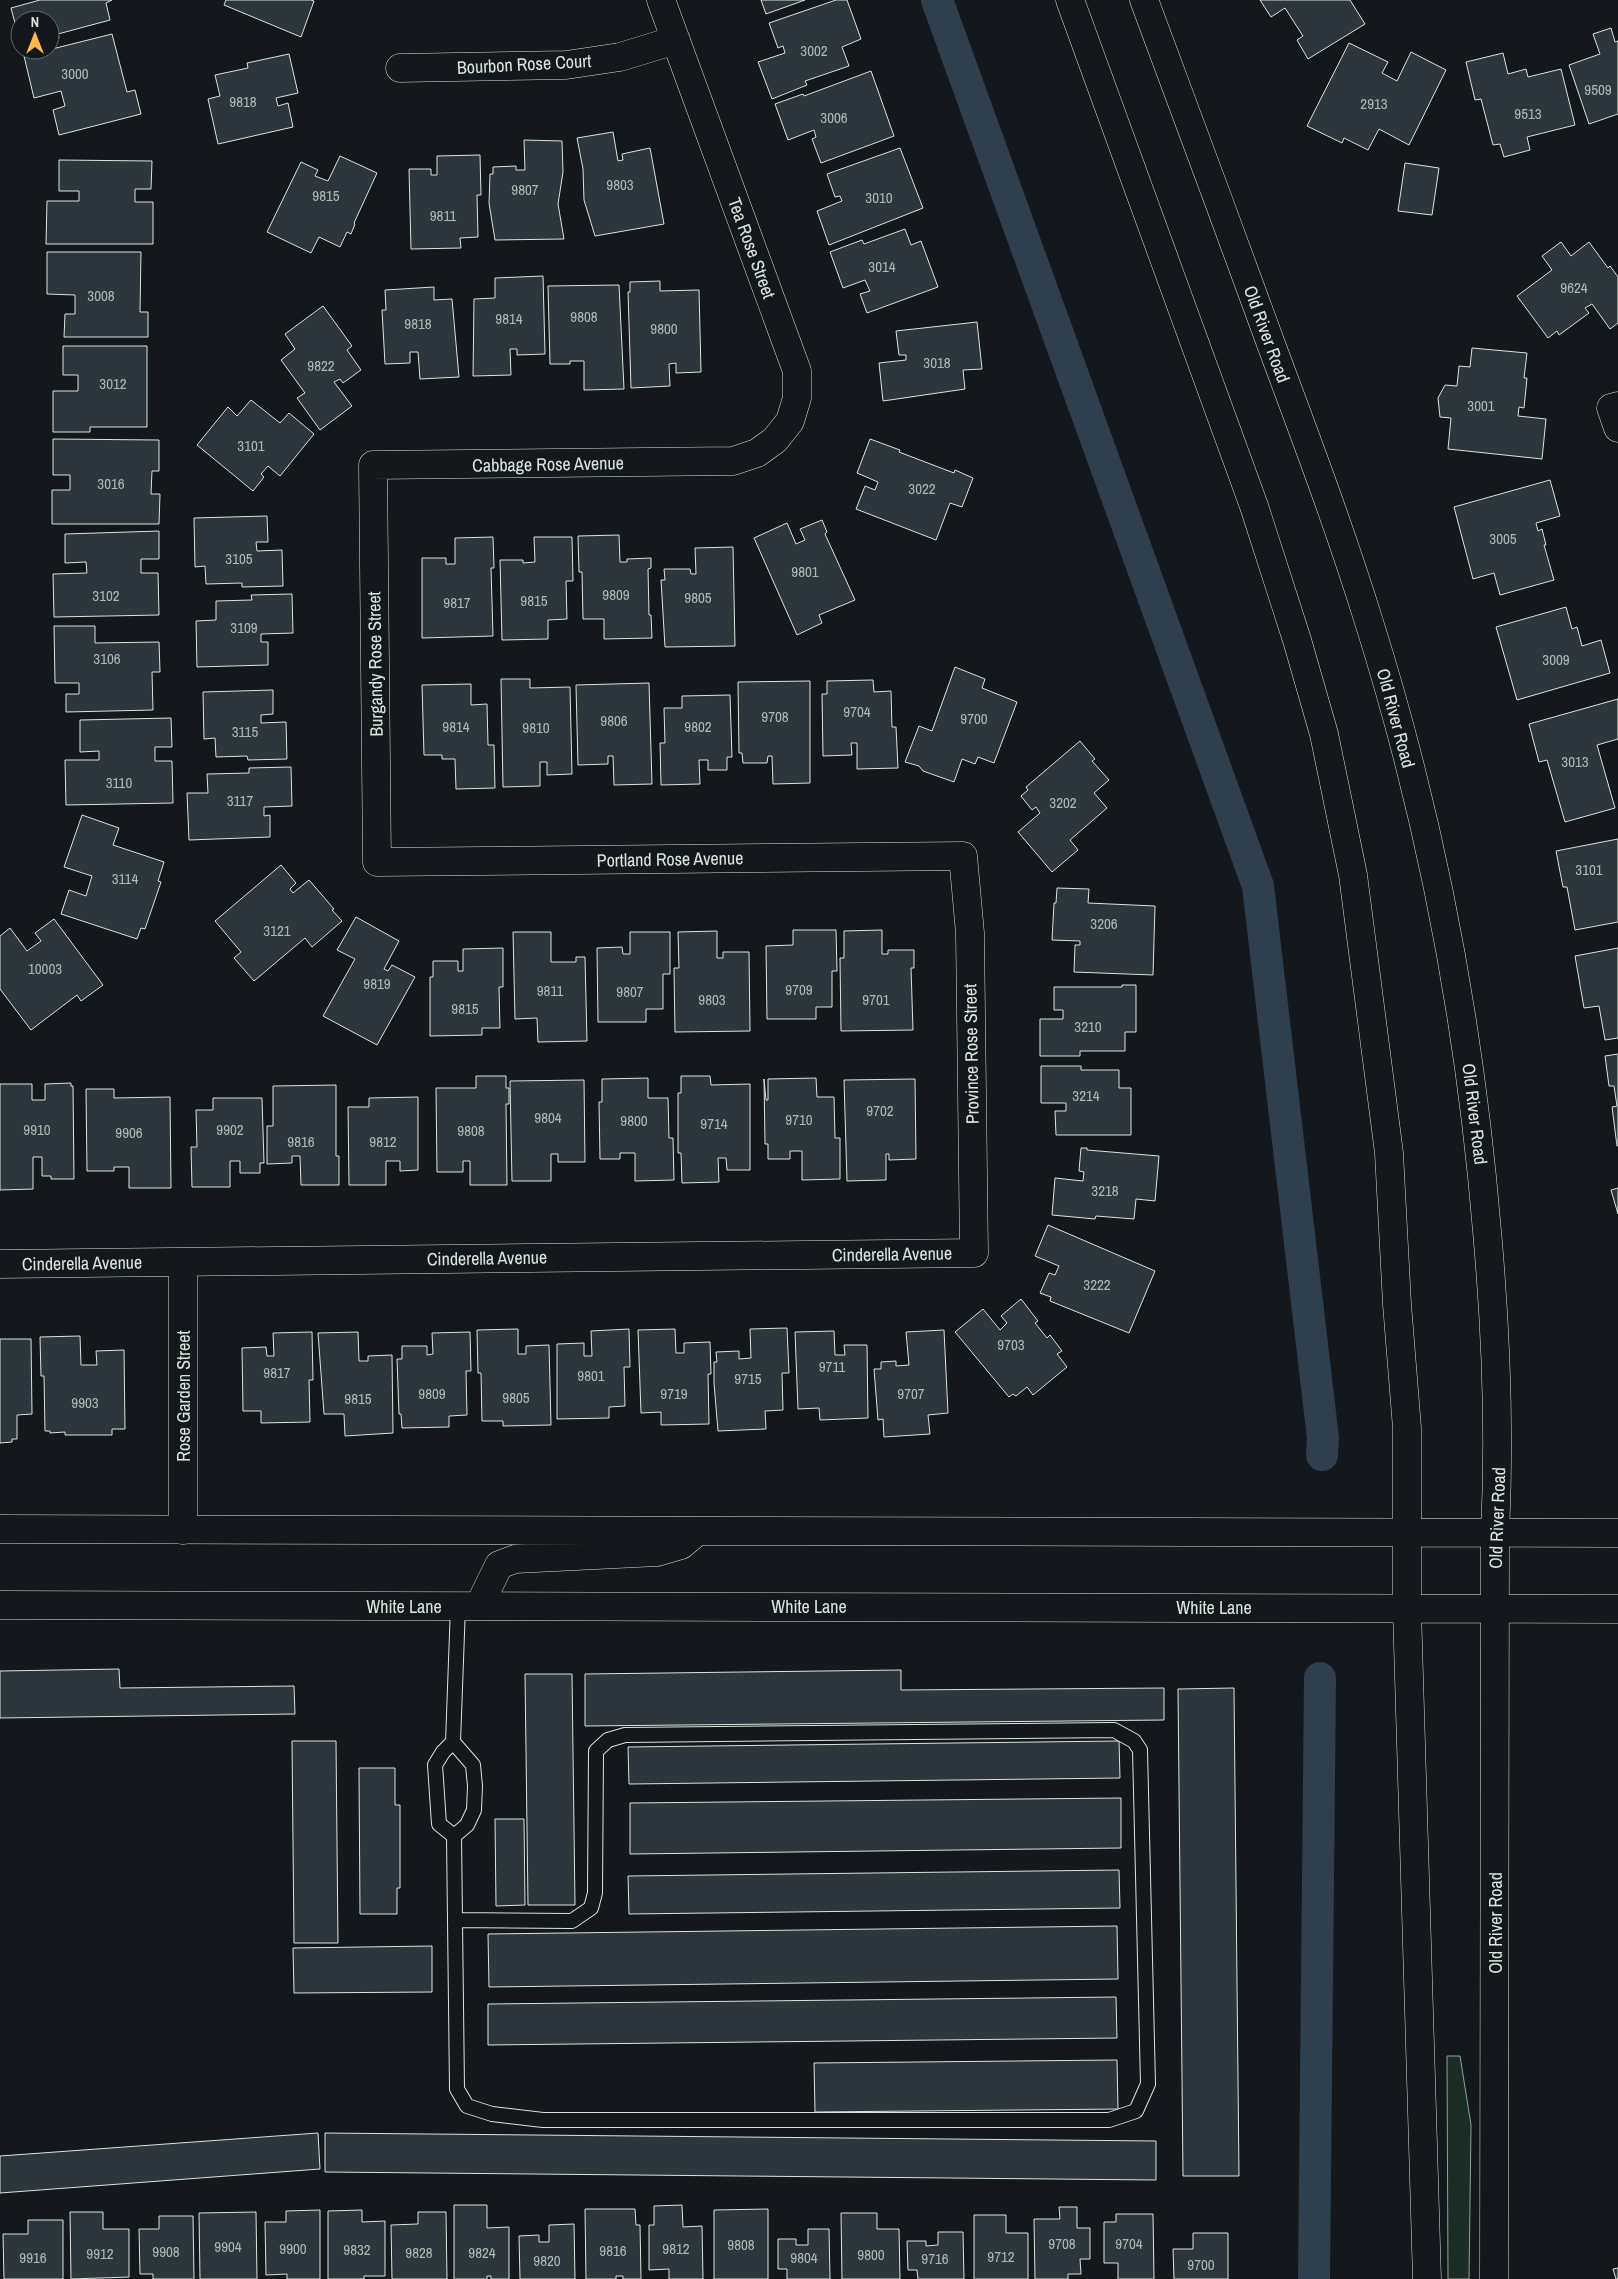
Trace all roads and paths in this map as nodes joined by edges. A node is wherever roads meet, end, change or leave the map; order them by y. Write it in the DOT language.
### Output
graph roads {
  1 [pos="661,0"];
  2 [pos="1070,0"];
  3 [pos="1144,0"];
  4 [pos="676,40"];
  5 [pos="400,68"];
  6 [pos="723,462"];
  7 [pos="373,466"];
  8 [pos="963,856"];
  9 [pos="377,862"];
  10 [pos="974,1253"];
  11 [pos="182,1262"];
  12 [pos="0,1264"];
  13 [pos="0,1529"];
  14 [pos="183,1530"];
  15 [pos="698,1531"];
  16 [pos="1408,1533"];
  17 [pos="1495,1533"];
  18 [pos="1618,1533"];
  19 [pos="0,1605"];
  20 [pos="468,1606"];
  21 [pos="1618,1609"];
  22 [pos="1407,1610"];
  23 [pos="1495,1610"];
  24 [pos="453,1742"];
  25 [pos="454,1836"];
  26 [pos="454,1920"];
  27 [pos="1427,2279"];
  28 [pos="1494,2279"];
  1 -- 4 [label="main road, Tea Rose Street"];
  2 -- 16 [label="main road"];
  3 -- 17 [label="main road, Old River Road"];
  4 -- 5 [label="main road, Bourbon Rose Court"];
  4 -- 6 [label="main road, Tea Rose Street"];
  6 -- 7 [label="main road, Cabbage Rose Avenue"];
  7 -- 9 [label="main road, Burgandy Rose Street"];
  8 -- 9 [label="main road, Portland Rose Avenue"];
  8 -- 10 [label="main road, Province Rose Street"];
  10 -- 11 [label="main road, Cinderella Avenue"];
  11 -- 12 [label="main road, Cinderella Avenue"];
  11 -- 14 [label="main road, Rose Garden Street"];
  13 -- 14 [label="main road"];
  14 -- 15 [label="main road"];
  15 -- 16 [label="main road"];
  15 -- 20 [label="main road"];
  16 -- 17 [label="main road"];
  16 -- 22 [label="main road"];
  17 -- 18 [label="main road"];
  17 -- 23 [label="main road, Old River Road"];
  19 -- 20 [label="main road, White Lane"];
  20 -- 22 [label="main road, White Lane"];
  20 -- 24 [label="lane"];
  21 -- 23 [label="main road, White Lane"];
  22 -- 23 [label="main road, White Lane"];
  22 -- 27 [label="main road"];
  23 -- 28 [label="main road, Old River Road"];
  24 -- 25 [label="lane"];
  24 -- 25 [label="lane"];
  25 -- 26 [label="lane"];
  26 -- 26 [label="lane"];
}
